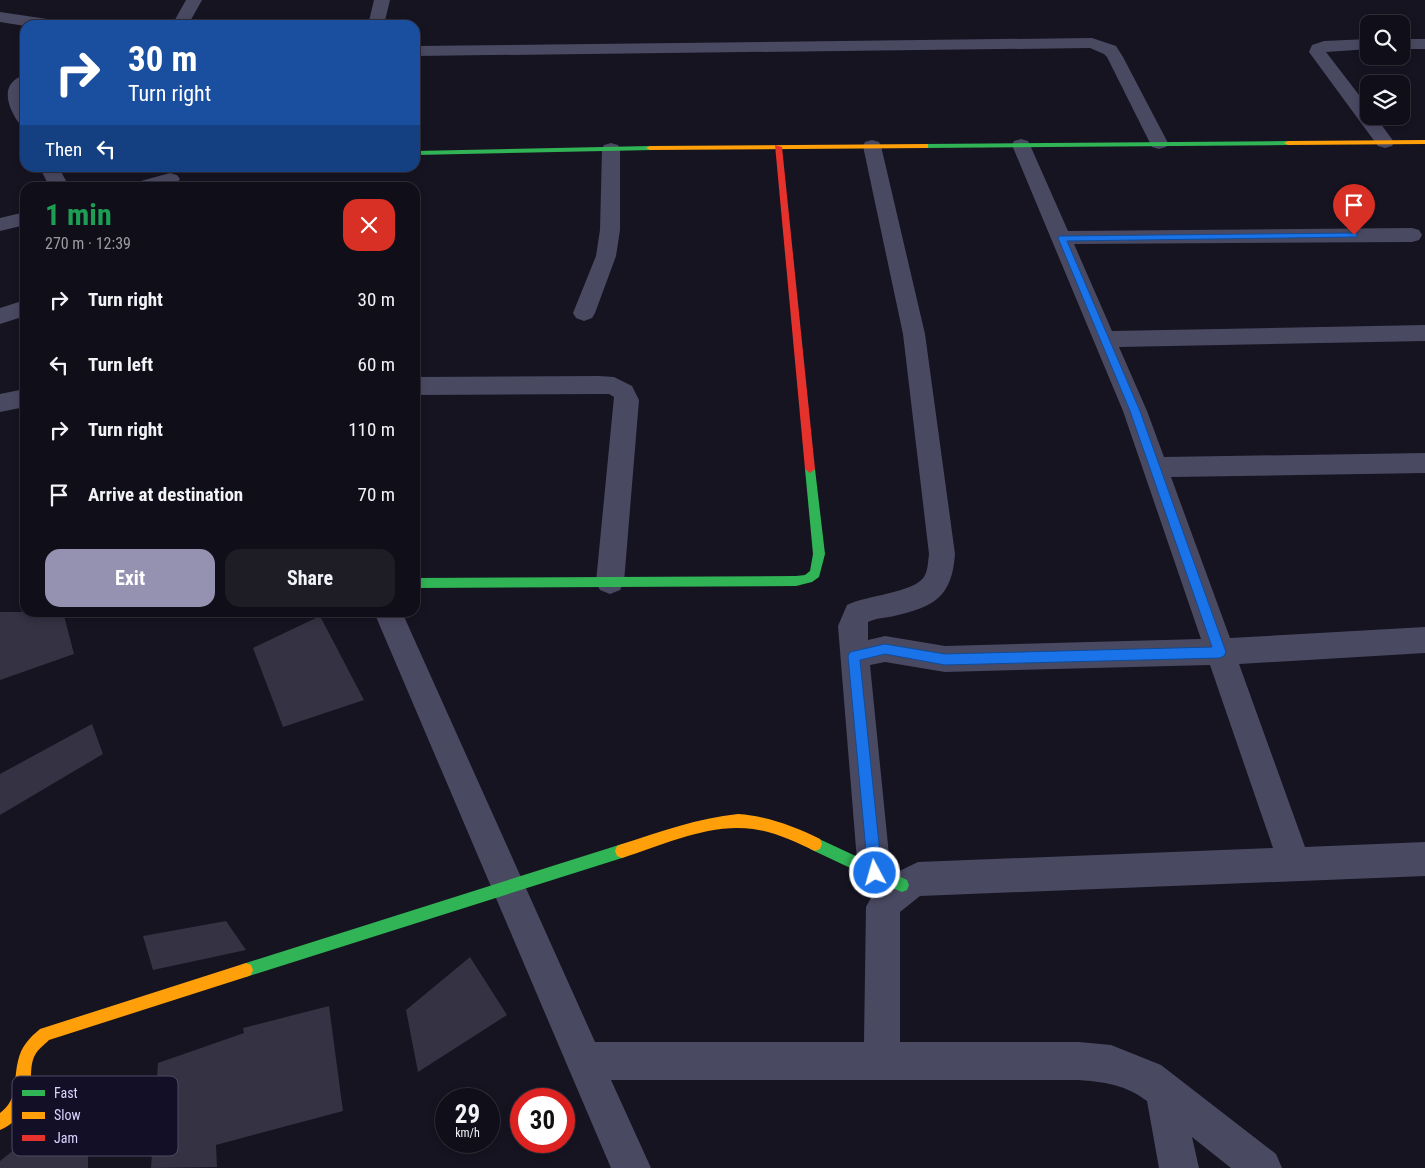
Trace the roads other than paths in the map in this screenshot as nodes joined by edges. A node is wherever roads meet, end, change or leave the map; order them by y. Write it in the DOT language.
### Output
graph roads {
  1 [pos="194,0"];
  2 [pos="382,0"];
  3 [pos="0,17"];
  4 [pos="20,20"];
  5 [pos="183,20"];
  6 [pos="377,20"];
  7 [pos="1360,44"];
  8 [pos="1410,44"];
  9 [pos="1425,44"];
  10 [pos="420,51"];
  11 [pos="20,85"];
  12 [pos="20,109"];
  13 [pos="1386,142"];
  14 [pos="1425,142"];
  15 [pos="1159,143"];
  16 [pos="1021,145"];
  17 [pos="872,146"];
  18 [pos="778,147"];
  19 [pos="611,149"];
  20 [pos="420,153"];
  21 [pos="169,178"];
  22 [pos="156,182"];
  23 [pos="20,219"];
  24 [pos="0,225"];
  25 [pos="1412,235"];
  26 [pos="1062,238"];
  27 [pos="20,310"];
  28 [pos="584,314"];
  29 [pos="0,316"];
  30 [pos="1425,333"];
  31 [pos="1104,340"];
  32 [pos="420,386"];
  33 [pos="20,399"];
  34 [pos="0,403"];
  35 [pos="1425,463"];
  36 [pos="1155,467"];
  37 [pos="610,582"];
  38 [pos="420,583"];
  39 [pos="390,617"];
  40 [pos="1425,640"];
  41 [pos="1220,652"];
  42 [pos="854,656"];
  43 [pos="1425,859"];
  44 [pos="1295,864"];
  45 [pos="889,879"];
  46 [pos="508,887"];
  47 [pos="584,1060"];
  48 [pos="882,1060"];
  49 [pos="24,1076"];
  50 [pos="1164,1090"];
  51 [pos="12,1113"];
  52 [pos="0,1122"];
  53 [pos="631,1168"];
  54 [pos="1179,1168"];
  55 [pos="1262,1168"];
  1 -- 5 [label="street"];
  2 -- 6 [label="street"];
  3 -- 4 [label="street"];
  7 -- 13 [label="street"];
  8 -- 9 [label="street"];
  10 -- 15 [label="street"];
  11 -- 12 [label="street"];
  13 -- 14 [label="street"];
  13 -- 15 [label="street"];
  15 -- 16 [label="street"];
  16 -- 17 [label="street"];
  16 -- 26 [label="street"];
  17 -- 18 [label="street"];
  17 -- 42 [label="street"];
  18 -- 19 [label="street"];
  18 -- 37 [label="street"];
  19 -- 20 [label="street"];
  19 -- 28 [label="street"];
  21 -- 22 [label="street"];
  23 -- 24 [label="street"];
  25 -- 26 [label="street"];
  26 -- 31 [label="street"];
  27 -- 29 [label="street"];
  30 -- 31 [label="street"];
  31 -- 36 [label="street"];
  32 -- 37 [label="street"];
  33 -- 34 [label="street"];
  35 -- 36 [label="street"];
  36 -- 41 [label="street"];
  37 -- 38 [label="street"];
  39 -- 46 [label="street"];
  40 -- 41 [label="street"];
  41 -- 42 [label="street"];
  41 -- 44 [label="street"];
  42 -- 45 [label="street"];
  43 -- 44 [label="street"];
  44 -- 45 [label="street"];
  45 -- 46 [label="street"];
  45 -- 48 [label="street"];
  46 -- 47 [label="street"];
  46 -- 49 [label="street"];
  47 -- 48 [label="street"];
  47 -- 53 [label="street"];
  48 -- 50 [label="street"];
  50 -- 54 [label="street"];
  50 -- 55 [label="street"];
  51 -- 52 [label="street"];
}
